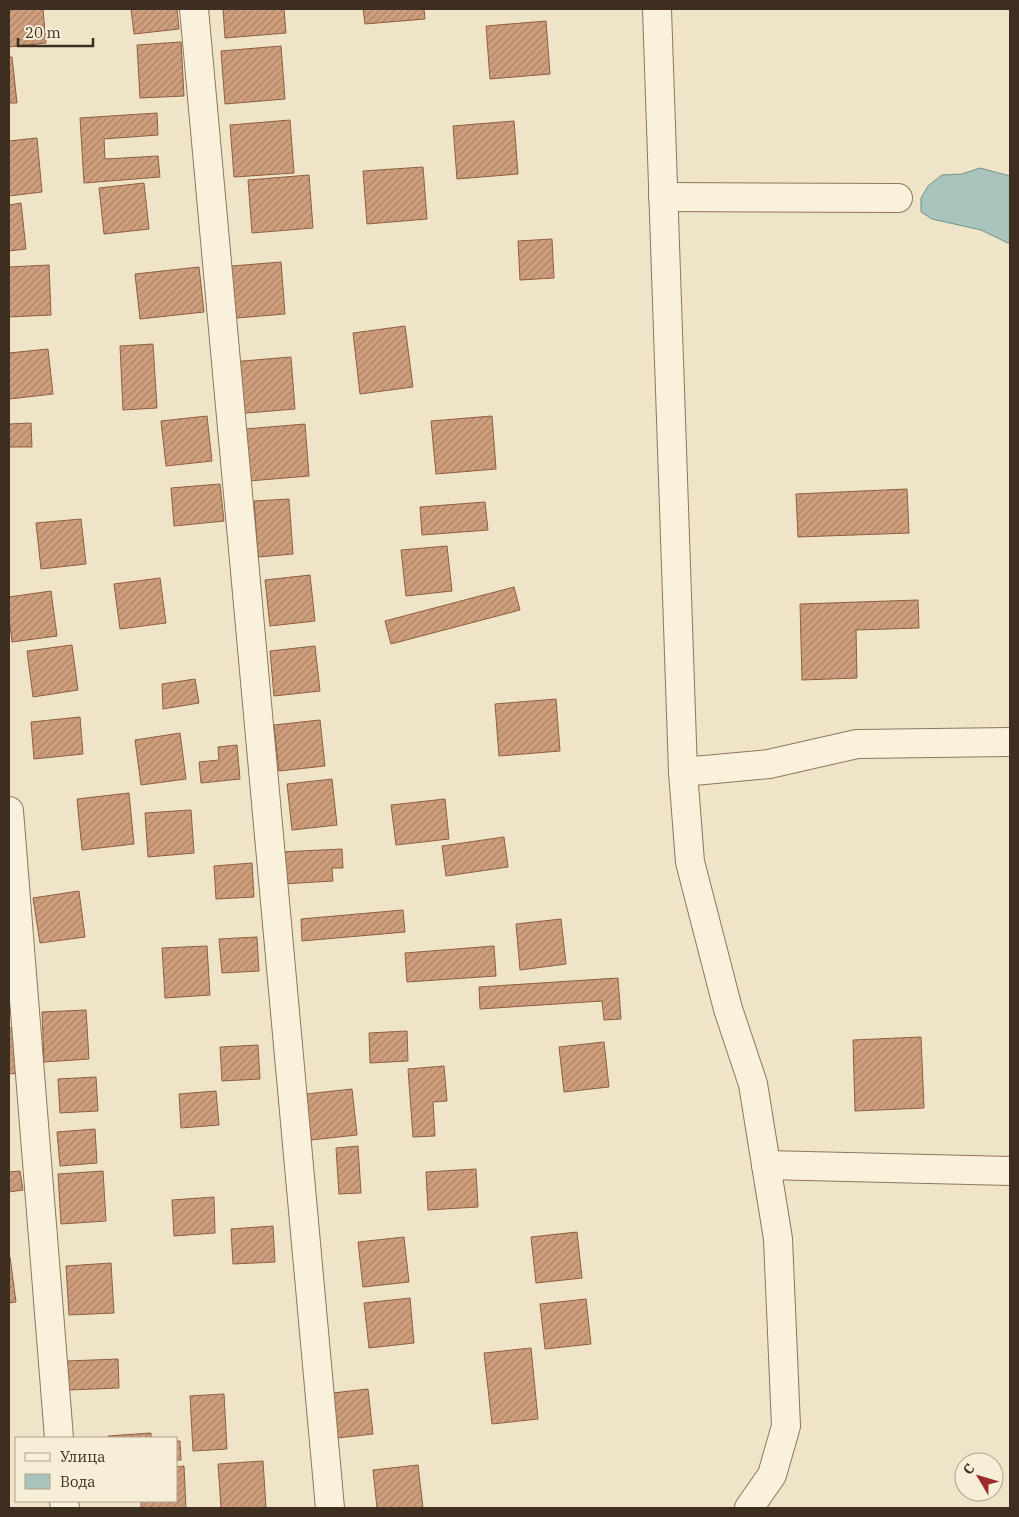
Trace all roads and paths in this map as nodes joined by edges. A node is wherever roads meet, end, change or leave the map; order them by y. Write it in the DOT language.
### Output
graph roads {
  1 [pos="194,9"];
  2 [pos="657,9"];
  3 [pos="663,197"];
  4 [pos="898,198"];
  5 [pos="1010,742"];
  6 [pos="683,772"];
  7 [pos="9,811"];
  8 [pos="766,1164"];
  9 [pos="1010,1171"];
  10 [pos="59,1437"];
  11 [pos="330,1508"];
  12 [pos="749,1508"];
  1 -- 11 [label="street"];
  2 -- 3 [label="street"];
  3 -- 4 [label="street"];
  3 -- 6 [label="street"];
  5 -- 6 [label="street"];
  6 -- 8 [label="street"];
  7 -- 10 [label="street"];
  8 -- 9 [label="street"];
  8 -- 12 [label="street"];
}
